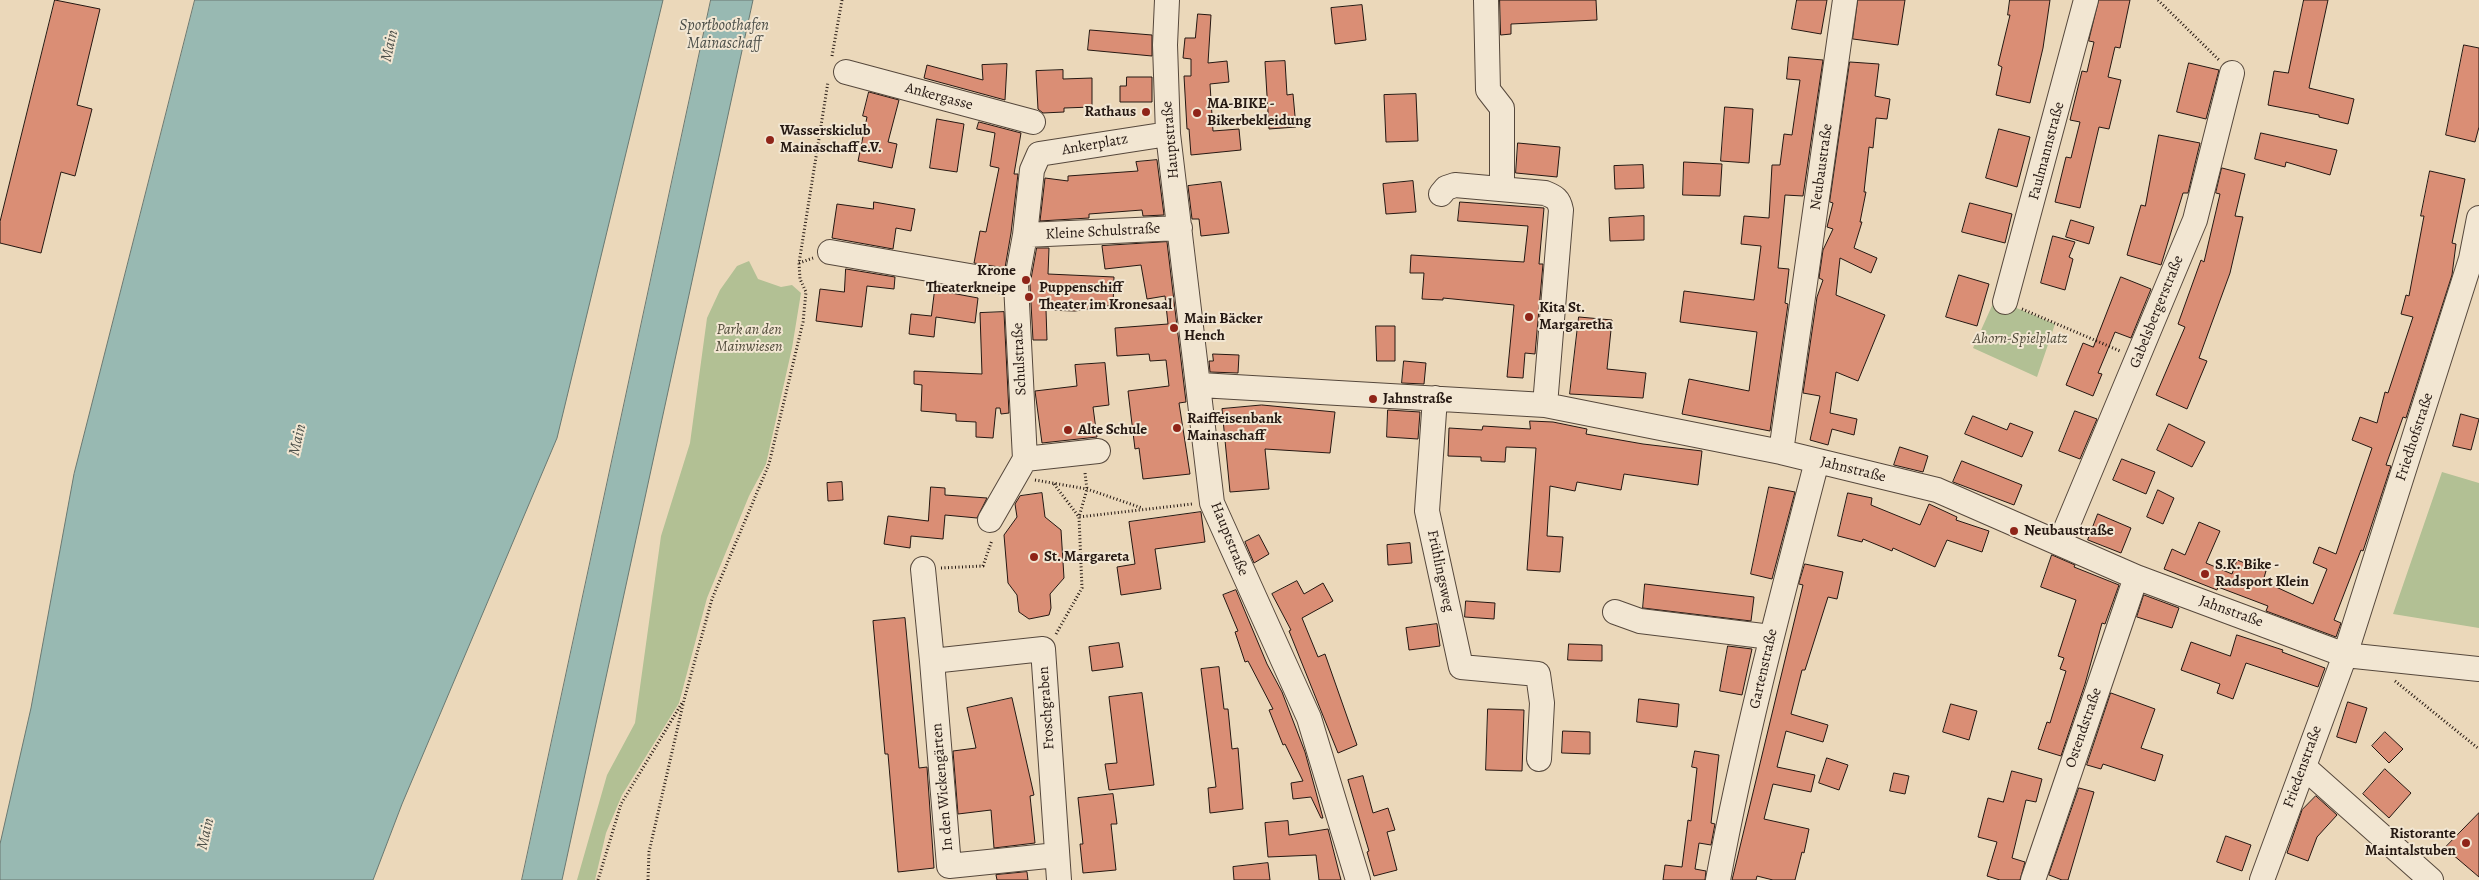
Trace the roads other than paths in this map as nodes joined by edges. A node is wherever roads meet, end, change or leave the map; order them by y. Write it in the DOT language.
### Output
graph roads {
  1 [pos="1167,0"];
  2 [pos="1486,0"];
  3 [pos="1845,0"];
  4 [pos="2086,0"];
  5 [pos="836,69"];
  6 [pos="2232,73"];
  7 [pos="1033,122"];
  8 [pos="1168,134"];
  9 [pos="1032,170"];
  10 [pos="1502,189"];
  11 [pos="1441,194"];
  12 [pos="2479,218"];
  13 [pos="1180,228"];
  14 [pos="1025,235"];
  15 [pos="830,252"];
  16 [pos="2475,261"];
  17 [pos="1016,284"];
  18 [pos="2006,302"];
  19 [pos="1200,385"];
  20 [pos="1435,398"];
  21 [pos="1545,405"];
  22 [pos="1090,452"];
  23 [pos="1782,452"];
  24 [pos="1817,461"];
  25 [pos="1026,469"];
  26 [pos="990,520"];
  27 [pos="2060,543"];
  28 [pos="923,570"];
  29 [pos="2136,577"];
  30 [pos="1614,612"];
  31 [pos="1771,637"];
  32 [pos="2355,656"];
  33 [pos="932,661"];
  34 [pos="2473,669"];
  35 [pos="1539,759"];
  36 [pos="2304,767"];
  37 [pos="1057,855"];
  38 [pos="1059,880"];
  39 [pos="1358,880"];
  40 [pos="1718,880"];
  41 [pos="2033,880"];
  42 [pos="2262,880"];
  43 [pos="2431,880"];
  1 -- 8 [label="street, Hauptstraße"];
  2 -- 10 [label="street"];
  3 -- 23 [label="street, Neubaustraße"];
  4 -- 18 [label="street, Faulmannstraße"];
  5 -- 7 [label="street, Ankergasse"];
  6 -- 27 [label="street, Gabelsbergerstraße"];
  8 -- 9 [label="street, Ankerplatz"];
  8 -- 13 [label="street, Hauptstraße"];
  9 -- 14 [label="street, Schulstraße"];
  10 -- 11 [label="street"];
  10 -- 21 [label="street"];
  12 -- 16 [label="street, Friedhofstraße"];
  13 -- 14 [label="street, Kleine Schulstraße"];
  13 -- 19 [label="street, Hauptstraße"];
  14 -- 17 [label="street, Schulstraße"];
  15 -- 17 [label="street"];
  16 -- 32 [label="street, Friedhofstraße"];
  17 -- 25 [label="street, Schulstraße"];
  19 -- 20 [label="street, Jahnstraße"];
  19 -- 39 [label="street, Hauptstraße"];
  20 -- 21 [label="street, Jahnstraße"];
  20 -- 35 [label="street, Frühlingsweg"];
  21 -- 23 [label="street, Jahnstraße"];
  22 -- 25 [label="street"];
  23 -- 24 [label="street, Jahnstraße"];
  24 -- 27 [label="street, Jahnstraße"];
  24 -- 31 [label="street, Gartenstraße"];
  25 -- 26 [label="street"];
  27 -- 29 [label="street, Jahnstraße"];
  28 -- 33 [label="street"];
  29 -- 32 [label="street, Jahnstraße"];
  29 -- 41 [label="street, Ostendstraße"];
  30 -- 31 [label="street"];
  31 -- 40 [label="street, Gartenstraße"];
  32 -- 34 [label="street, Jahnstraße"];
  32 -- 36 [label="street, Friedenstraße"];
  33 -- 37 [label="street, In den Wickengärten"];
  33 -- 37 [label="street, Froschgraben"];
  36 -- 42 [label="street, Friedenstraße"];
  36 -- 43 [label="street"];
  37 -- 38 [label="street, Froschgraben"];
}
